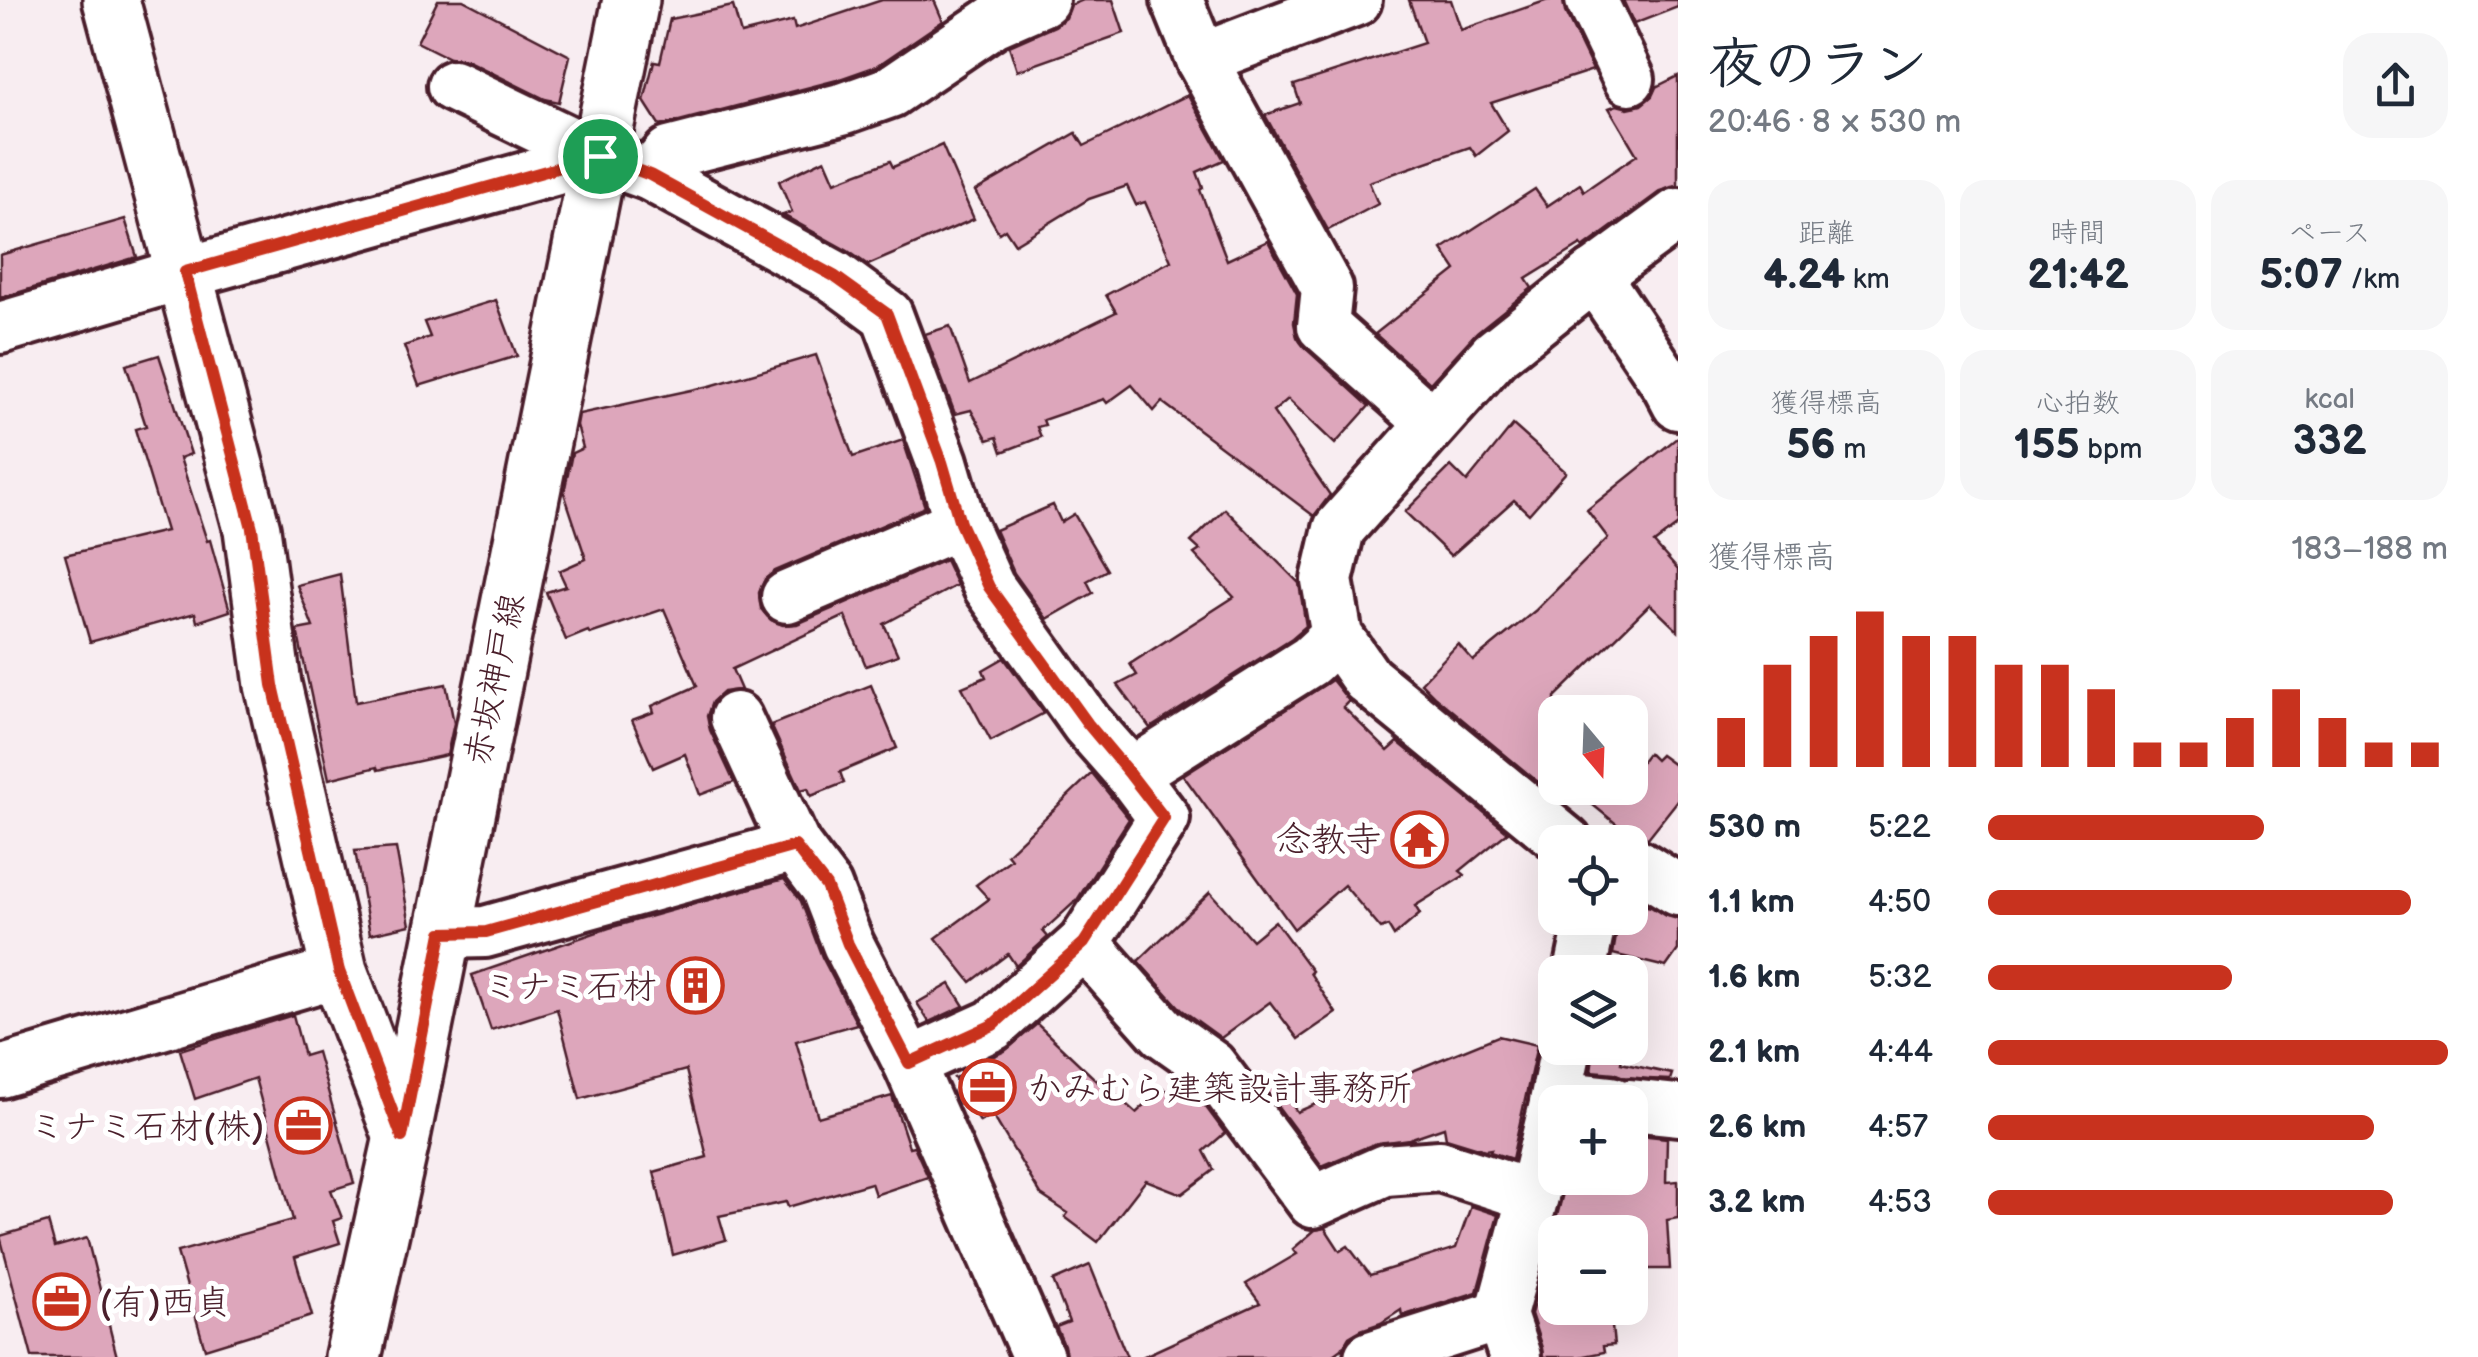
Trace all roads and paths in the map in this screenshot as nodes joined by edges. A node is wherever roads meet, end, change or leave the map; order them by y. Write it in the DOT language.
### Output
graph roads {
  1 [pos="110,0"];
  2 [pos="631,0"];
  3 [pos="1043,0"];
  4 [pos="1177,0"];
  5 [pos="1356,0"];
  6 [pos="1592,0"];
  7 [pos="1201,58"];
  8 [pos="1629,79"];
  9 [pos="453,86"];
  10 [pos="625,166"];
  11 [pos="1678,214"];
  12 [pos="185,272"];
  13 [pos="1594,275"];
  14 [pos="0,328"];
  15 [pos="1678,404"];
  16 [pos="1432,423"];
  17 [pos="960,523"];
  18 [pos="788,596"];
  19 [pos="1337,636"];
  20 [pos="736,718"];
  21 [pos="1130,774"];
  22 [pos="1545,825"];
  23 [pos="795,846"];
  24 [pos="1648,871"];
  25 [pos="1678,890"];
  26 [pos="442,933"];
  27 [pos="1084,943"];
  28 [pos="339,971"];
  29 [pos="909,1063"];
  30 [pos="0,1072"];
  31 [pos="1648,1107"];
  32 [pos="1678,1110"];
  33 [pos="402,1137"];
  34 [pos="1538,1179"];
  35 [pos="1534,1196"];
  36 [pos="1508,1336"];
  37 [pos="353,1357"];
  38 [pos="1038,1357"];
  39 [pos="1370,1357"];
  1 -- 12 [label="main road"];
  2 -- 10 [label="main road, 赤坂神戸線"];
  3 -- 10 [label="street"];
  4 -- 7 [label="street"];
  5 -- 7 [label="street"];
  6 -- 8 [label="street"];
  7 -- 16 [label="street"];
  9 -- 10 [label="street"];
  10 -- 12 [label="street"];
  10 -- 17 [label="street"];
  10 -- 26 [label="main road, 赤坂神戸線"];
  11 -- 13 [label="street"];
  12 -- 14 [label="street"];
  12 -- 28 [label="main road"];
  13 -- 15 [label="street"];
  13 -- 16 [label="street"];
  16 -- 19 [label="street"];
  17 -- 18 [label="street"];
  17 -- 21 [label="street"];
  19 -- 21 [label="street"];
  19 -- 22 [label="street"];
  20 -- 23 [label="street"];
  21 -- 27 [label="street"];
  23 -- 26 [label="street"];
  23 -- 29 [label="street"];
  24 -- 25 [label="street"];
  26 -- 33 [label="main road, 赤坂神戸線"];
  27 -- 29 [label="street"];
  27 -- 35 [label="street"];
  28 -- 30 [label="street"];
  28 -- 33 [label="main road"];
  29 -- 38 [label="street"];
  31 -- 32 [label="street"];
  33 -- 37 [label="main road, 赤坂神戸線"];
  34 -- 35 [label="street"];
  35 -- 36 [label="street"];
  36 -- 39 [label="street"];
}
